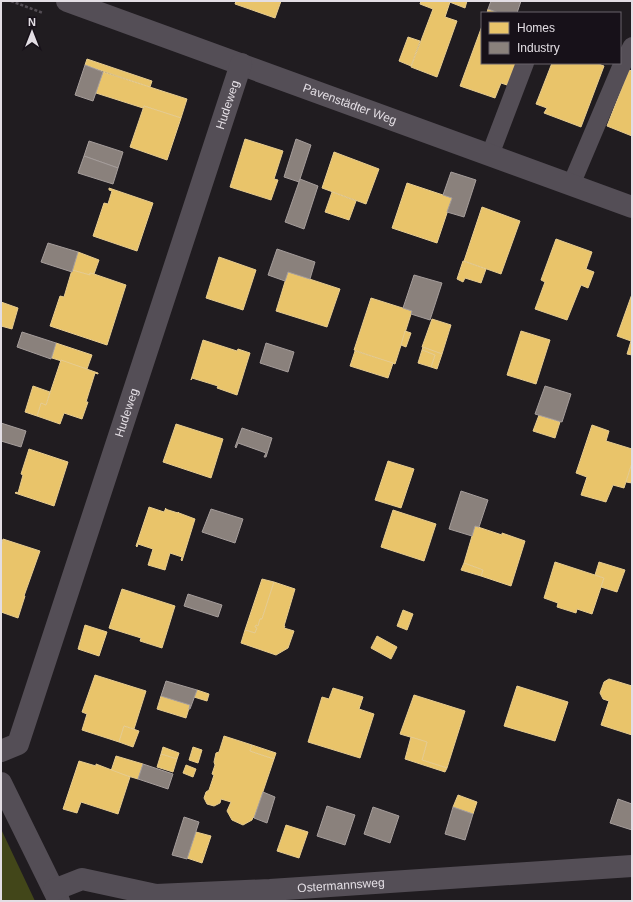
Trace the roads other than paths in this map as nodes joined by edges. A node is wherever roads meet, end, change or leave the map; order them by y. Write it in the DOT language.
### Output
graph roads {
  1 [pos="68,1"];
  2 [pos="632,46"];
  3 [pos="241,64"];
  4 [pos="525,64"];
  5 [pos="490,155"];
  6 [pos="572,185"];
  7 [pos="632,207"];
  8 [pos="1,751"];
  9 [pos="1,784"];
  10 [pos="632,866"];
  11 [pos="56,895"];
  1 -- 3 [label="street, Pavenstädter Weg"];
  2 -- 6 [label="lane"];
  3 -- 5 [label="street, Pavenstädter Weg"];
  3 -- 8 [label="street, Hudeweg"];
  4 -- 5 [label="lane"];
  5 -- 6 [label="street, Pavenstädter Weg"];
  6 -- 7 [label="street, Pavenstädter Weg"];
  9 -- 11 [label="street, Ostermannsweg"];
  10 -- 11 [label="street, Ostermannsweg"];
}
